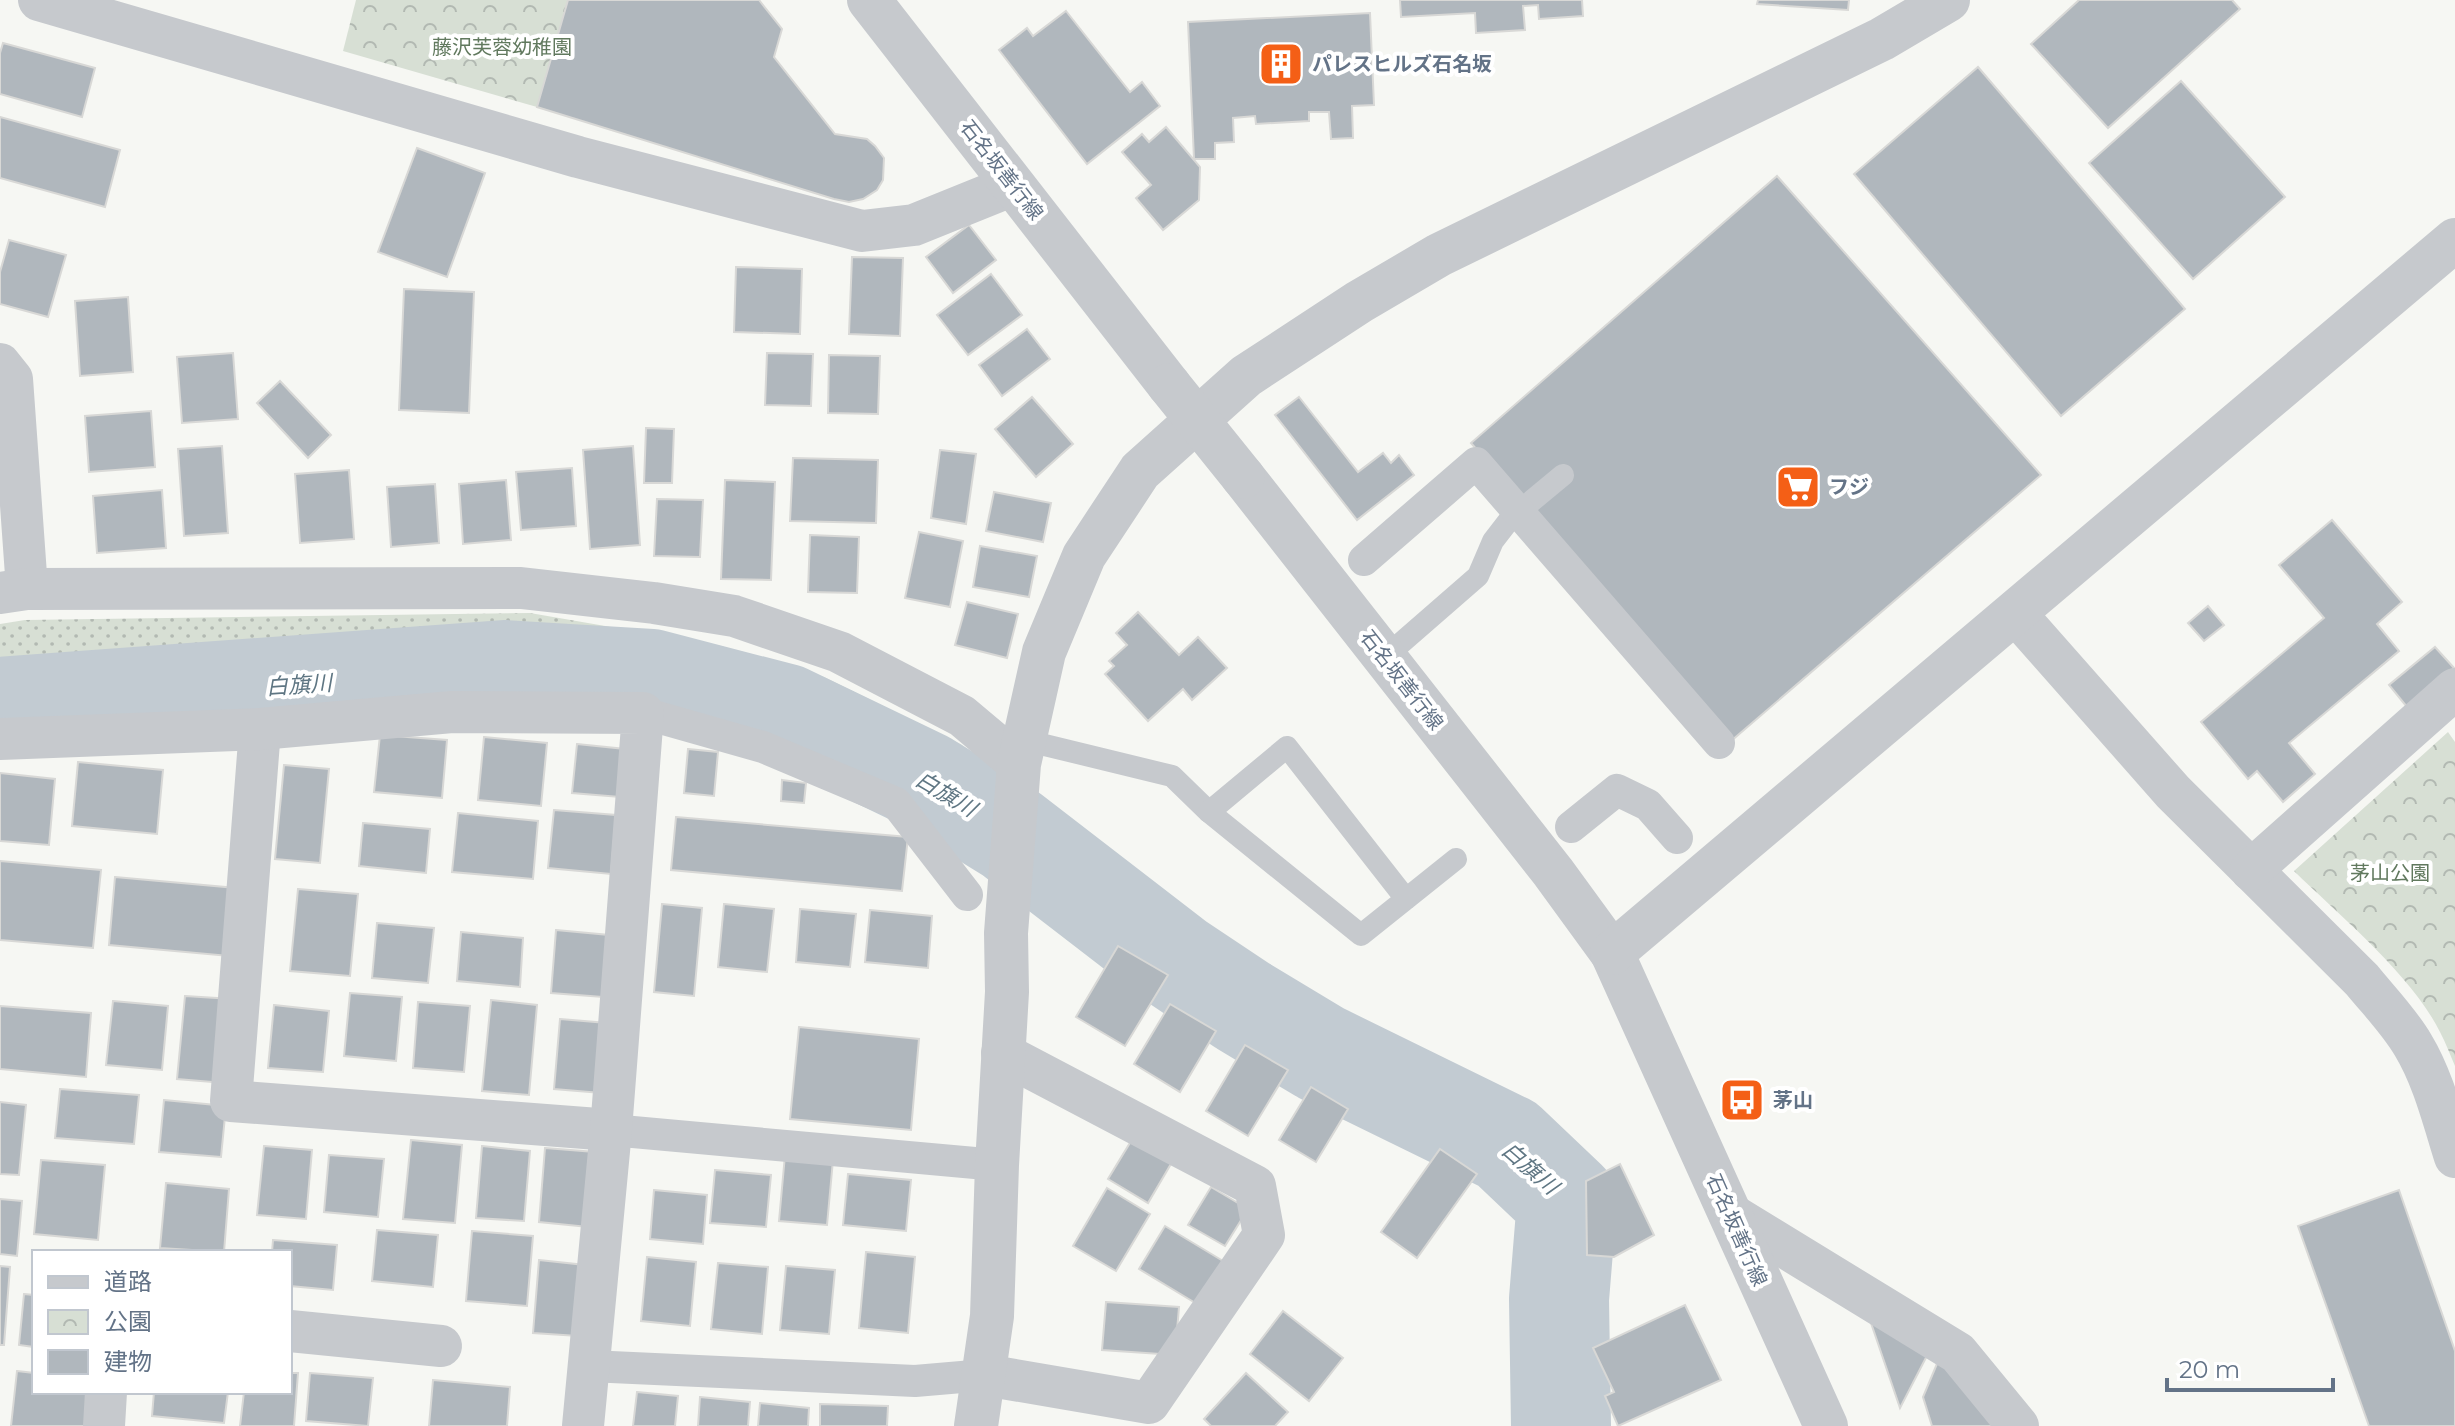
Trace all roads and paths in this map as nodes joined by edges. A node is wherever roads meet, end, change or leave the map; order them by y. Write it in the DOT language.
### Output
graph roads {
  1 [pos="39,0"];
  2 [pos="869,0"];
  3 [pos="1948,0"];
  4 [pos="1013,185"];
  5 [pos="2455,240"];
  6 [pos="0,364"];
  7 [pos="1563,475"];
  8 [pos="1364,560"];
  9 [pos="14,591"];
  10 [pos="2015,613"];
  11 [pos="1385,657"];
  12 [pos="2455,689"];
  13 [pos="643,713"];
  14 [pos="260,729"];
  15 [pos="0,739"];
  16 [pos="1719,743"];
  17 [pos="1022,752"];
  18 [pos="1209,812"];
  19 [pos="1571,827"];
  20 [pos="1677,838"];
  21 [pos="1456,859"];
  22 [pos="2251,870"];
  23 [pos="967,895"];
  24 [pos="1406,899"];
  25 [pos="1612,953"];
  26 [pos="1002,1053"];
  27 [pos="611,1130"];
  28 [pos="2455,1157"];
  29 [pos="997,1165"];
  30 [pos="1729,1213"];
  31 [pos="292,1331"];
  32 [pos="441,1346"];
  33 [pos="589,1366"];
  34 [pos="985,1375"];
  35 [pos="106,1394"];
  36 [pos="104,1426"];
  37 [pos="583,1426"];
  38 [pos="976,1426"];
  39 [pos="1826,1426"];
  40 [pos="2018,1426"];
  1 -- 4 [label="street"];
  2 -- 4 [label="street, 石名坂善行線"];
  3 -- 17 [label="street"];
  4 -- 11 [label="street, 石名坂善行線, bridge"];
  5 -- 10 [label="street"];
  6 -- 9 [label="street"];
  7 -- 11 [label="lane"];
  8 -- 16 [label="street, bridge"];
  9 -- 17 [label="street"];
  10 -- 22 [label="street"];
  10 -- 25 [label="street"];
  11 -- 25 [label="street, 石名坂善行線"];
  12 -- 22 [label="street"];
  13 -- 14 [label="street"];
  13 -- 23 [label="street"];
  13 -- 27 [label="street"];
  14 -- 15 [label="street"];
  14 -- 27 [label="street"];
  17 -- 18 [label="lane"];
  17 -- 26 [label="street"];
  18 -- 24 [label="lane"];
  18 -- 24 [label="lane"];
  19 -- 20 [label="street"];
  21 -- 24 [label="lane"];
  22 -- 28 [label="street"];
  25 -- 30 [label="street, 石名坂善行線"];
  26 -- 29 [label="street"];
  26 -- 34 [label="street"];
  27 -- 29 [label="street"];
  27 -- 33 [label="street"];
  29 -- 34 [label="street"];
  30 -- 39 [label="street, 石名坂善行線"];
  30 -- 40 [label="street"];
  31 -- 32 [label="street"];
  33 -- 34 [label="street"];
  33 -- 37 [label="street"];
  34 -- 38 [label="street"];
  35 -- 36 [label="street"];
}
